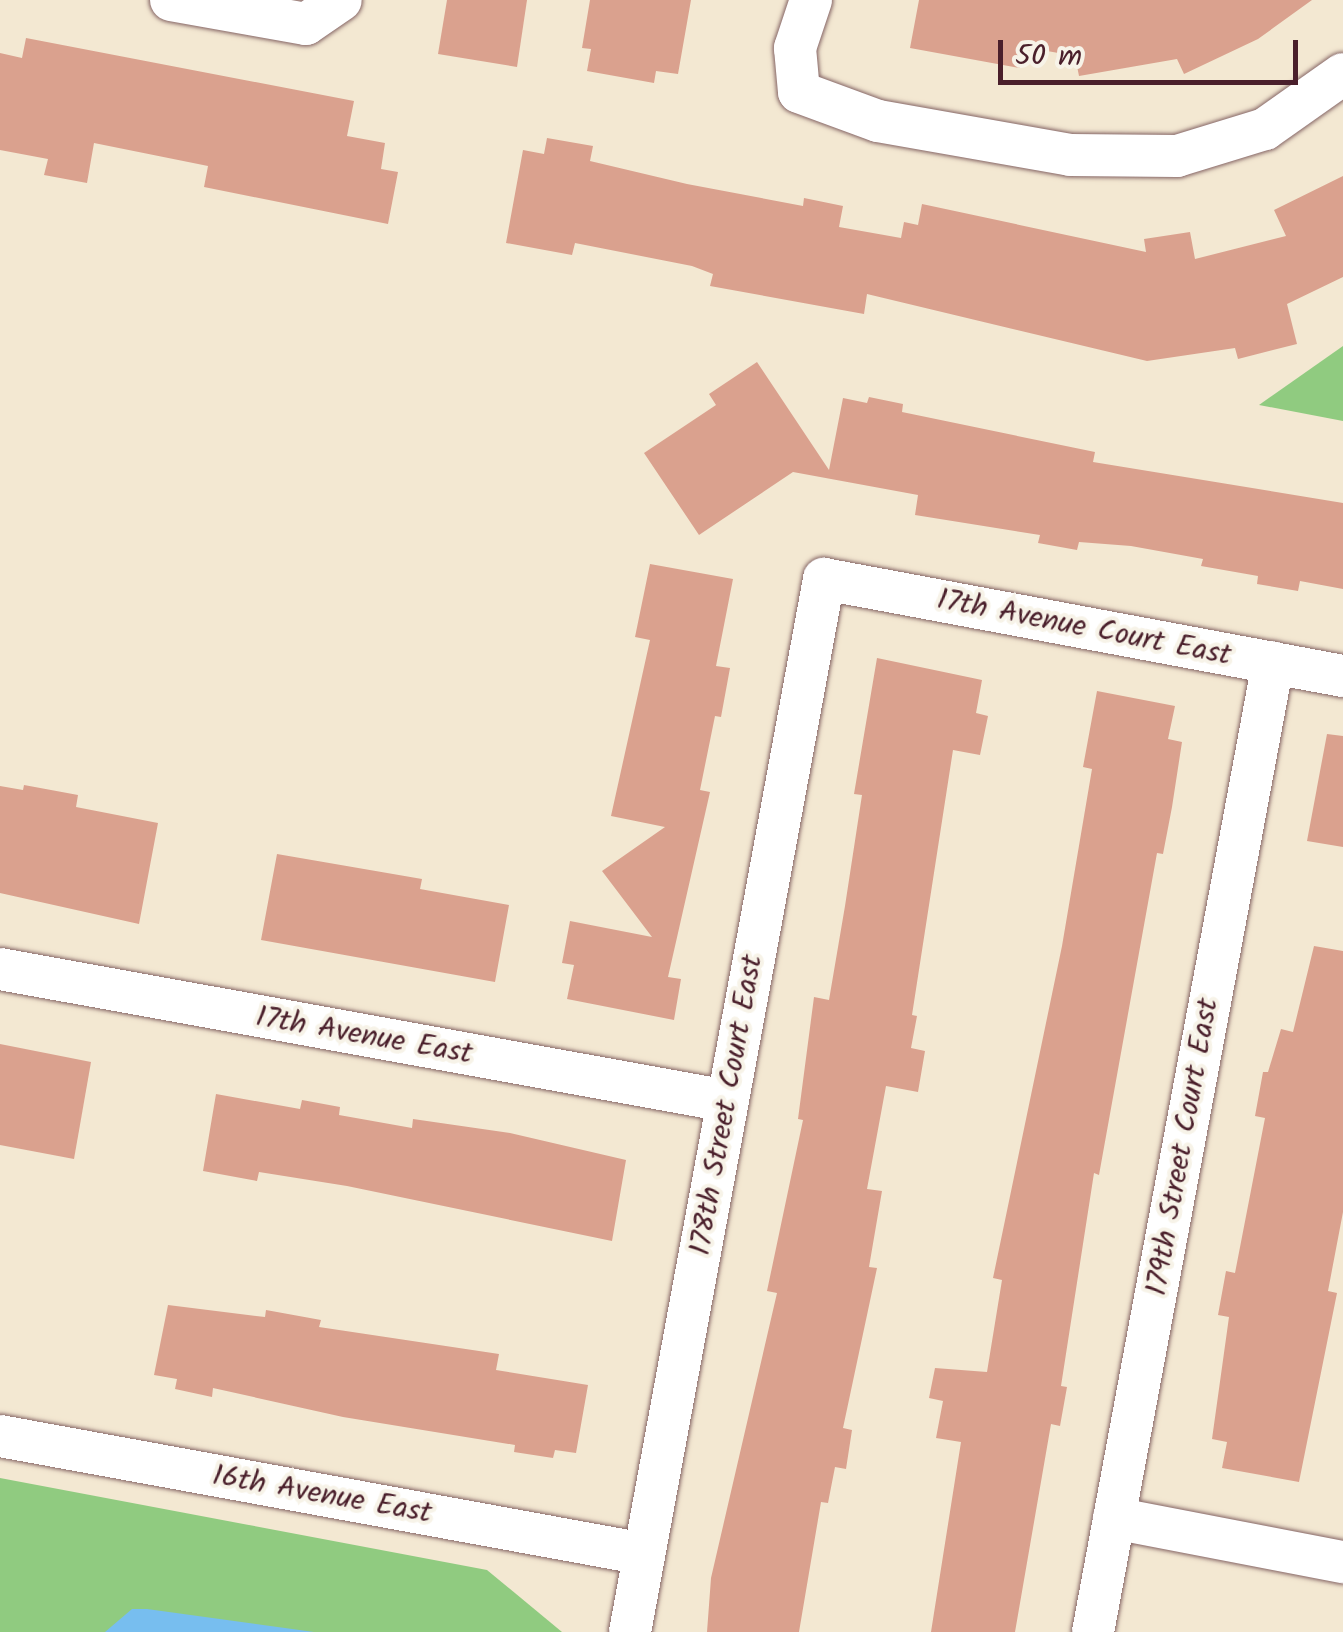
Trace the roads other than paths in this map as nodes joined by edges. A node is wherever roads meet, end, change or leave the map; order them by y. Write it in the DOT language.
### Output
graph roads {
  1 [pos="171,0"];
  2 [pos="811,0"];
  3 [pos="339,3"];
  4 [pos="1343,74"];
  5 [pos="824,579"];
  6 [pos="1273,663"];
  7 [pos="1343,676"];
  8 [pos="0,970"];
  9 [pos="728,1101"];
  10 [pos="0,1436"];
  11 [pos="1114,1518"];
  12 [pos="644,1554"];
  13 [pos="1343,1562"];
  14 [pos="630,1632"];
  15 [pos="1093,1632"];
  1 -- 3 [label="street"];
  2 -- 4 [label="street"];
  5 -- 6 [label="street, 17th Avenue Court East"];
  5 -- 9 [label="street, 178th Street Court East"];
  6 -- 7 [label="street, 17th Avenue Court East"];
  6 -- 11 [label="street, 179th Street Court East"];
  8 -- 9 [label="street, 17th Avenue East"];
  9 -- 12 [label="street, 178th Street Court East"];
  10 -- 12 [label="street, 16th Avenue East"];
  11 -- 13 [label="street"];
  11 -- 15 [label="street, 179th Street Court East"];
  12 -- 14 [label="street, 178th Street Court East"];
}
